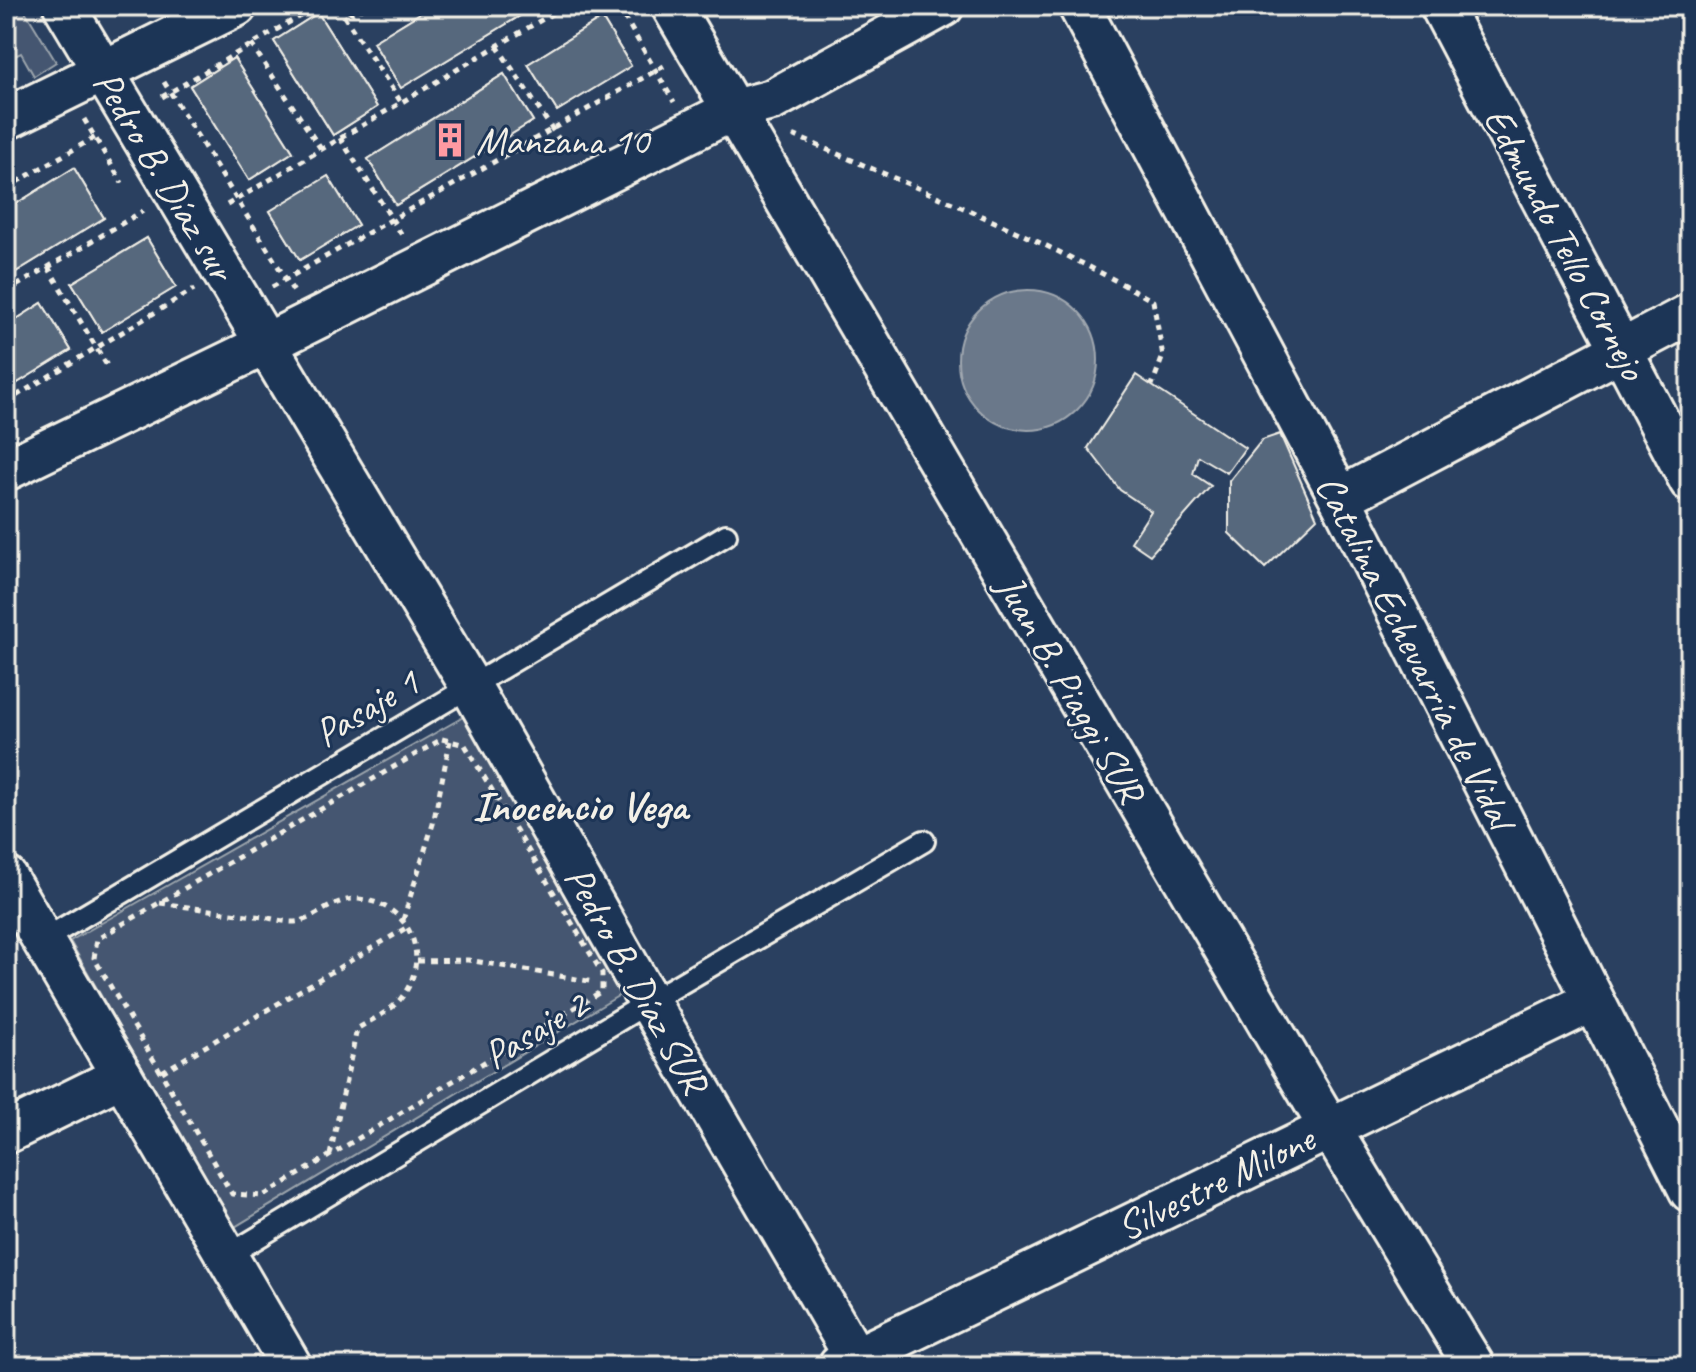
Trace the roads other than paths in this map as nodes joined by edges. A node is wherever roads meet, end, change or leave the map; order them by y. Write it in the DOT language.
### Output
graph roads {
  1 [pos="64,6"];
  2 [pos="672,6"];
  3 [pos="943,6"];
  4 [pos="1079,6"];
  5 [pos="1441,6"];
  6 [pos="232,8"];
  7 [pos="102,72"];
  8 [pos="733,110"];
  9 [pos="6,119"];
  10 [pos="1690,314"];
  11 [pos="268,343"];
  12 [pos="1622,349"];
  13 [pos="6,470"];
  14 [pos="1690,481"];
  15 [pos="1340,498"];
  16 [pos="726,535"];
  17 [pos="471,687"];
  18 [pos="924,841"];
  19 [pos="6,877"];
  20 [pos="43,940"];
  21 [pos="1593,1001"];
  22 [pos="649,1002"];
  23 [pos="122,1076"];
  24 [pos="1329,1127"];
  25 [pos="6,1133"];
  26 [pos="1684,1166"];
  27 [pos="227,1256"];
  28 [pos="851,1363"];
  29 [pos="291,1366"];
  30 [pos="1474,1366"];
  1 -- 7 [label="street, Pedro B. Díaz sur"];
  2 -- 8 [label="street, Juan B. Piaggi SUR"];
  3 -- 8 [label="street"];
  4 -- 15 [label="street, Catalina Echevarría de Vidal"];
  5 -- 12 [label="street, Edmundo Tello Cornejo"];
  6 -- 7 [label="street"];
  7 -- 9 [label="street"];
  7 -- 11 [label="street, Pedro B. Díaz sur"];
  8 -- 11 [label="street"];
  8 -- 24 [label="street, Juan B. Piaggi SUR"];
  10 -- 12 [label="street"];
  11 -- 13 [label="street"];
  11 -- 17 [label="street, Pedro B. Díaz SUR"];
  12 -- 14 [label="street, Edmundo Tello Cornejo"];
  12 -- 15 [label="street"];
  15 -- 21 [label="street, Catalina Echevarría de Vidal"];
  16 -- 17 [label="lane, Pasaje 1"];
  17 -- 20 [label="lane, Pasaje 1"];
  17 -- 22 [label="street, Pedro B. Díaz SUR"];
  18 -- 22 [label="lane, Pasaje 2"];
  19 -- 20 [label="street"];
  20 -- 23 [label="street"];
  21 -- 24 [label="street, Silvestre Milone"];
  21 -- 26 [label="street, Catalina Echevarría de Vidal"];
  22 -- 27 [label="lane, Pasaje 2"];
  22 -- 28 [label="street, Pedro B. Díaz SUR"];
  23 -- 25 [label="street"];
  23 -- 27 [label="street"];
  24 -- 28 [label="street, Silvestre Milone"];
  24 -- 30 [label="street, Juan B. Piaggi SUR"];
  27 -- 29 [label="street"];
}
